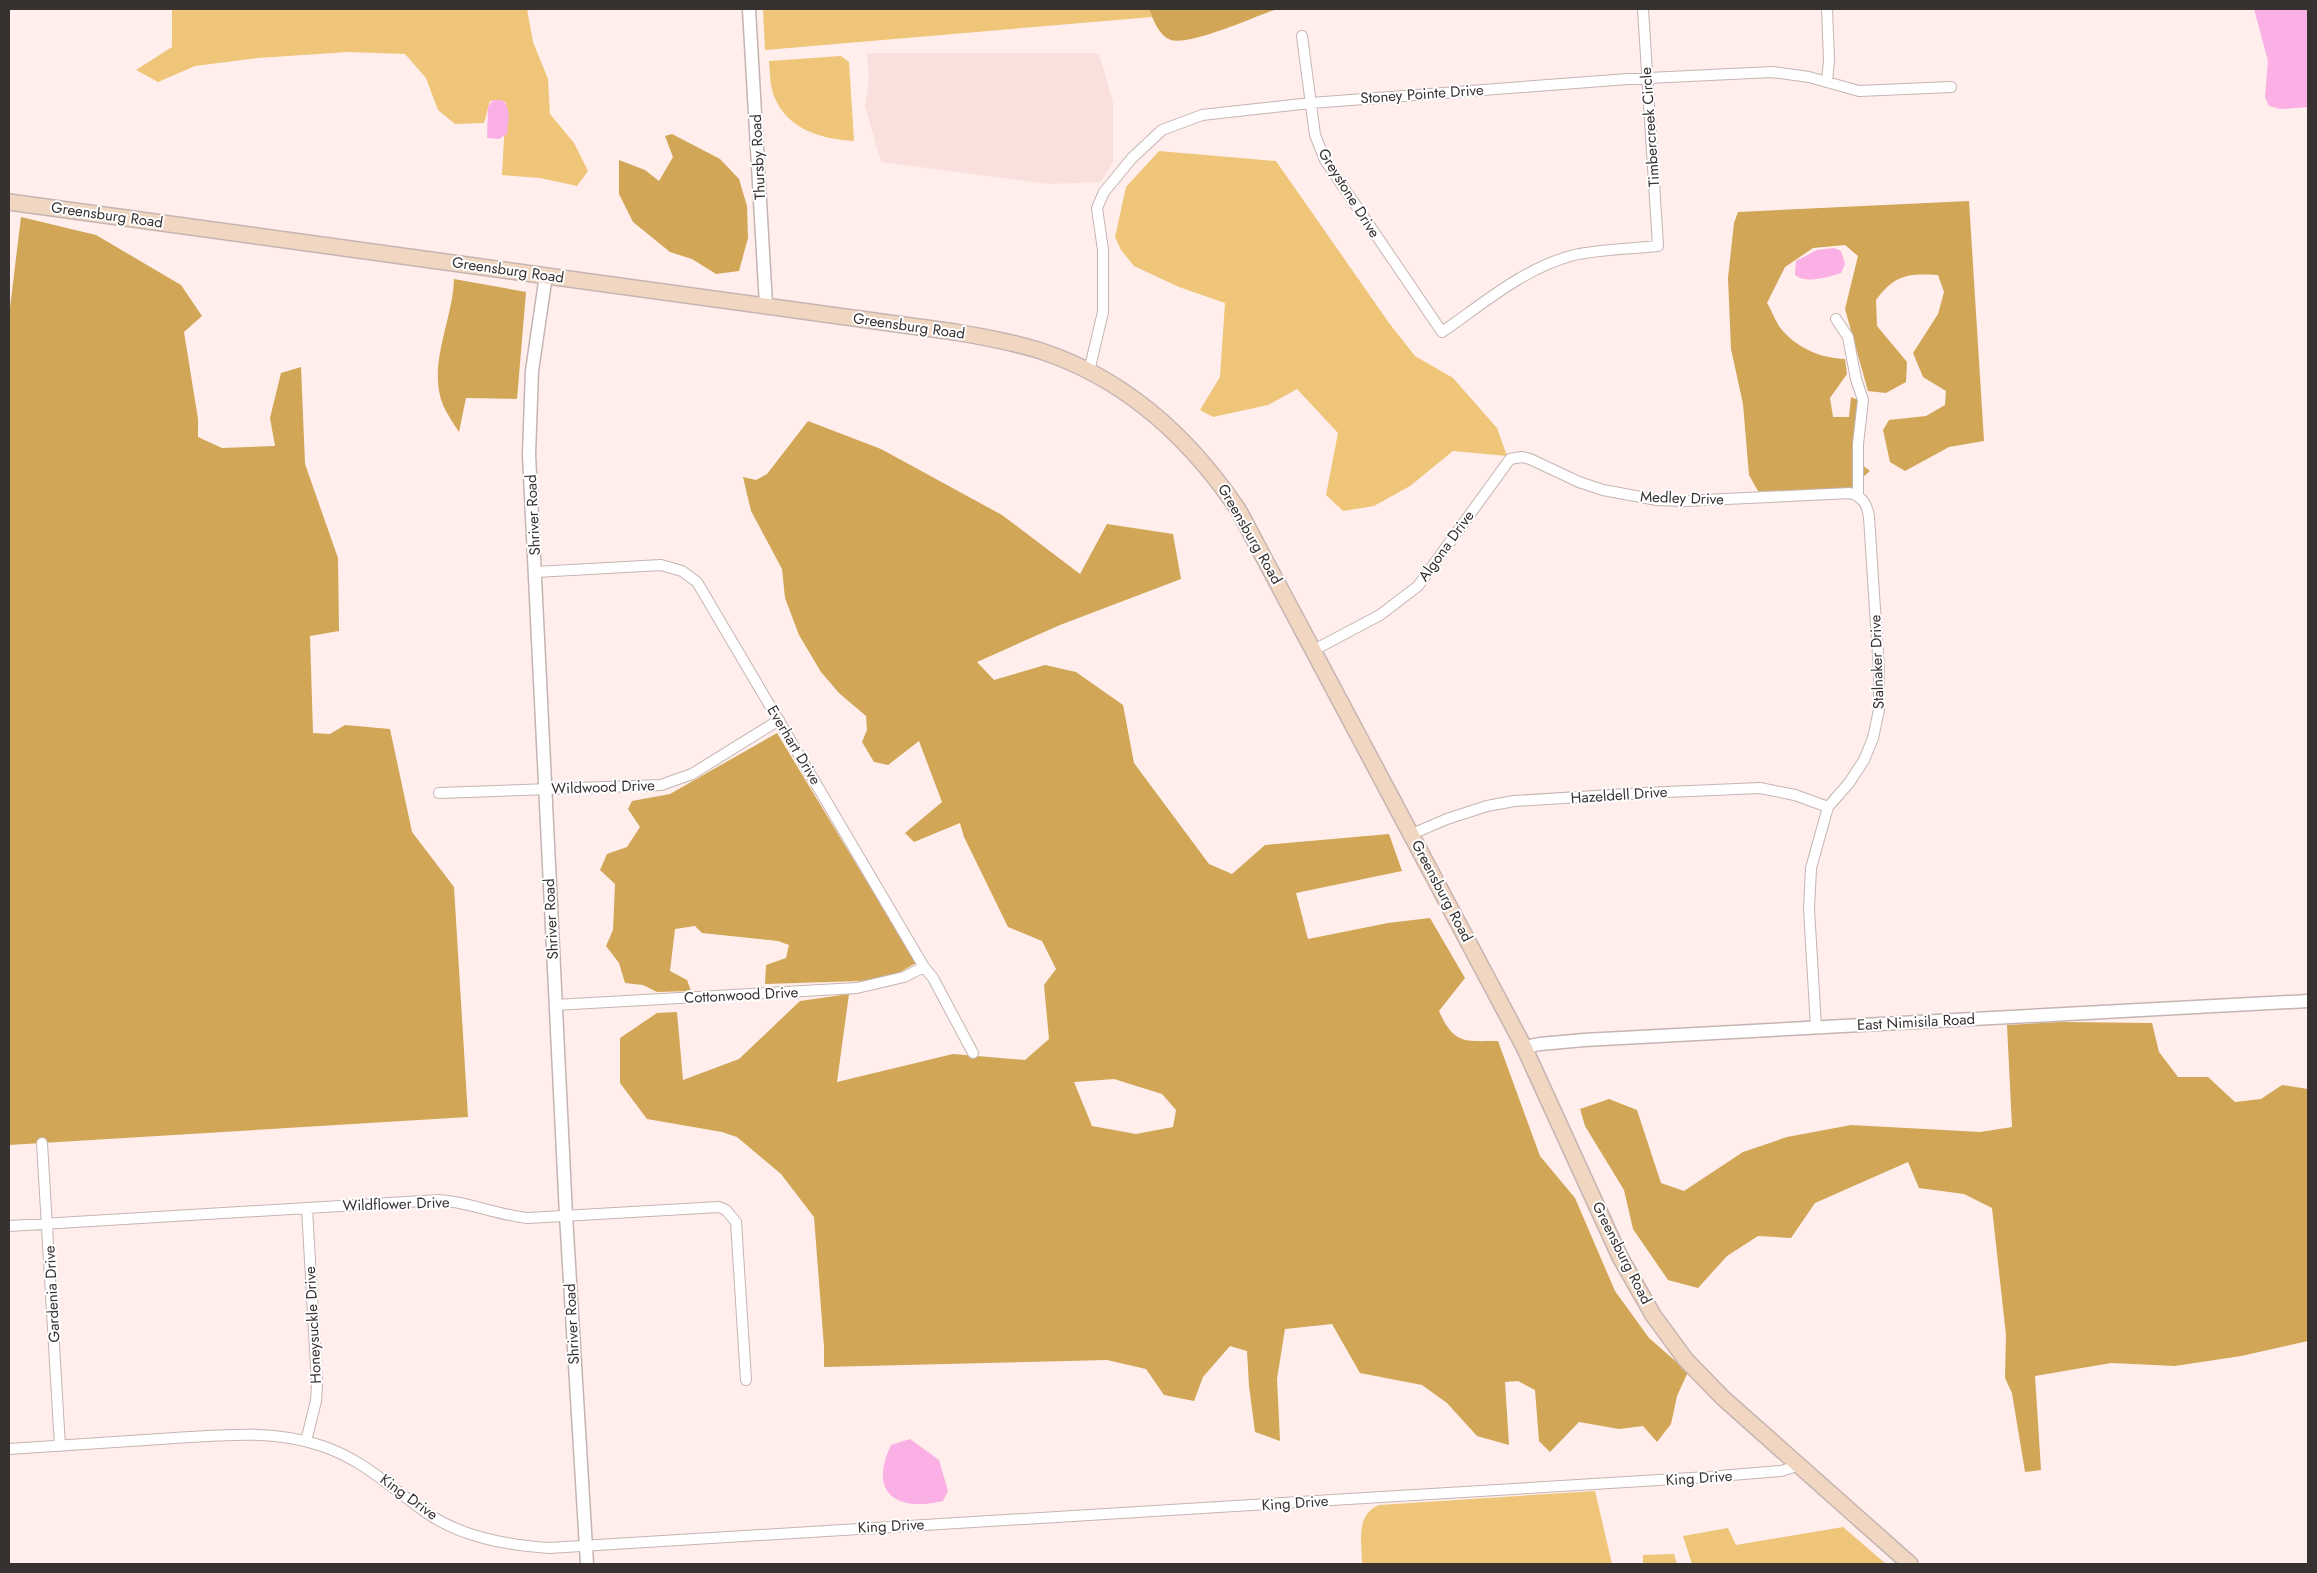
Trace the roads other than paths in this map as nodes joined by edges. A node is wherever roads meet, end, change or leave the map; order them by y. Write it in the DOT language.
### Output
graph roads {
  1 [pos="749,9"];
  2 [pos="1643,9"];
  3 [pos="1827,9"];
  4 [pos="1302,36"];
  5 [pos="1648,79"];
  6 [pos="1827,82"];
  7 [pos="1951,87"];
  8 [pos="1311,103"];
  9 [pos="9,202"];
  10 [pos="546,275"];
  11 [pos="766,306"];
  12 [pos="1836,319"];
  13 [pos="1442,332"];
  14 [pos="1089,371"];
  15 [pos="1513,458"];
  16 [pos="1858,496"];
  17 [pos="536,572"];
  18 [pos="1314,650"];
  19 [pos="779,720"];
  20 [pos="546,789"];
  21 [pos="440,793"];
  22 [pos="1828,807"];
  23 [pos="1412,834"];
  24 [pos="924,968"];
  25 [pos="2308,1001"];
  26 [pos="555,1005"];
  27 [pos="1816,1027"];
  28 [pos="1524,1048"];
  29 [pos="973,1052"];
  30 [pos="42,1143"];
  31 [pos="307,1208"];
  32 [pos="566,1215"];
  33 [pos="48,1224"];
  34 [pos="9,1226"];
  35 [pos="746,1380"];
  36 [pos="306,1441"];
  37 [pos="60,1446"];
  38 [pos="9,1449"];
  39 [pos="1800,1466"];
  40 [pos="586,1547"];
  41 [pos="587,1564"];
  42 [pos="1910,1564"];
  1 -- 11 [label="street, Thursby Road"];
  2 -- 5 [label="street, Timbercreek Circle"];
  3 -- 6 [label="street"];
  4 -- 8 [label="street, Greystone Drive"];
  5 -- 6 [label="street, Stoney Pointe Drive"];
  5 -- 8 [label="street, Stoney Pointe Drive"];
  5 -- 13 [label="street, Timbercreek Circle"];
  6 -- 7 [label="street, Stoney Pointe Drive"];
  8 -- 13 [label="street, Greystone Drive"];
  8 -- 14 [label="street, Stoney Pointe Drive"];
  9 -- 10 [label="main road, Greensburg Road"];
  10 -- 11 [label="main road, Greensburg Road"];
  10 -- 17 [label="street, Shriver Road"];
  11 -- 14 [label="main road, Greensburg Road"];
  12 -- 16 [label="street, Stalnaker Drive"];
  14 -- 18 [label="main road, Greensburg Road"];
  15 -- 16 [label="street, Medley Drive"];
  15 -- 18 [label="street, Algona Drive"];
  16 -- 22 [label="street, Stalnaker Drive"];
  17 -- 19 [label="street, Everhart Drive"];
  17 -- 20 [label="street, Shriver Road"];
  18 -- 23 [label="main road, Greensburg Road"];
  19 -- 20 [label="street, Wildwood Drive"];
  19 -- 24 [label="street, Everhart Drive"];
  20 -- 21 [label="street, Wildwood Drive"];
  20 -- 26 [label="street, Shriver Road"];
  22 -- 23 [label="street, Hazeldell Drive"];
  22 -- 27 [label="street, Stalnaker Drive"];
  23 -- 28 [label="main road, Greensburg Road"];
  24 -- 26 [label="street, Cottonwood Drive"];
  24 -- 29 [label="street, Everhart Drive"];
  25 -- 27 [label="street, East Nimisila Road"];
  26 -- 32 [label="street, Shriver Road"];
  27 -- 28 [label="street, East Nimisila Road"];
  28 -- 39 [label="main road, Greensburg Road"];
  30 -- 33 [label="street, Gardenia Drive"];
  31 -- 32 [label="street, Wildflower Drive"];
  31 -- 33 [label="street, Wildflower Drive"];
  31 -- 36 [label="street, Honeysuckle Drive"];
  32 -- 35 [label="street, Wildflower Drive"];
  32 -- 40 [label="street, Shriver Road"];
  33 -- 34 [label="street, Wildflower Drive"];
  33 -- 37 [label="street, Gardenia Drive"];
  36 -- 37 [label="street, King Drive"];
  36 -- 40 [label="street, King Drive"];
  37 -- 38 [label="street, King Drive"];
  39 -- 40 [label="street, King Drive"];
  39 -- 42 [label="main road, Greensburg Road"];
  40 -- 41 [label="street, Shriver Road"];
}
